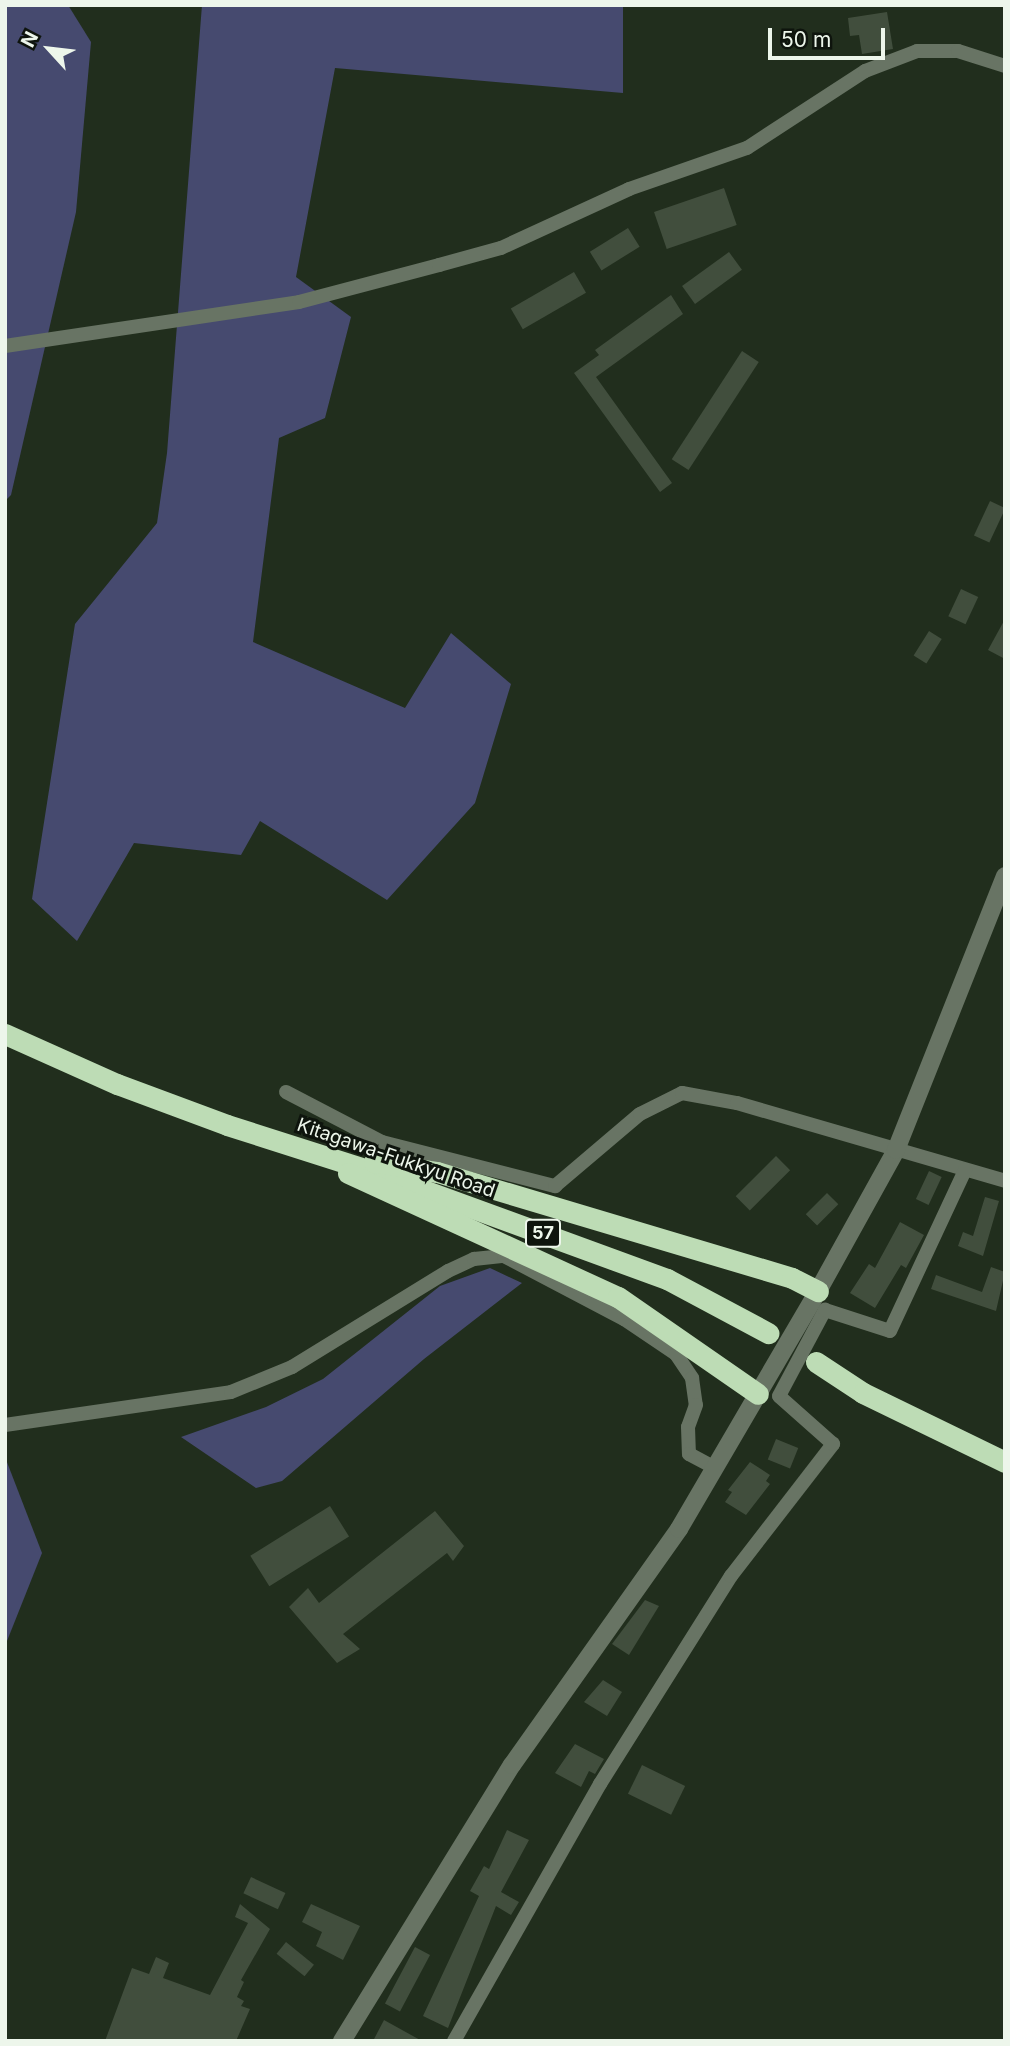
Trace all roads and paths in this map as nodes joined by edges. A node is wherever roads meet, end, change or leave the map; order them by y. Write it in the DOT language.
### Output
graph roads {
  1 [pos="1005,66"];
  2 [pos="5,346"];
  3 [pos="1005,876"];
  4 [pos="5,1034"];
  5 [pos="286,1092"];
  6 [pos="896,1150"];
  7 [pos="310,1152"];
  8 [pos="965,1170"];
  9 [pos="1005,1181"];
  10 [pos="818,1291"];
  11 [pos="768,1333"];
  12 [pos="816,1363"];
  13 [pos="758,1394"];
  14 [pos="5,1425"];
  15 [pos="1005,1462"];
  16 [pos="715,1468"];
  17 [pos="342,2041"];
  18 [pos="454,2041"];
  1 -- 2 [label="street"];
  3 -- 6 [label="street"];
  4 -- 7 [label="highway, Kitagawa-Fukkyu Road / 57"];
  5 -- 6 [label="street"];
  6 -- 8 [label="street"];
  6 -- 10 [label="street"];
  7 -- 10 [label="highway"];
  7 -- 11 [label="highway, Kitagawa-Fukkyu Road / 57"];
  7 -- 13 [label="highway"];
  8 -- 9 [label="street"];
  8 -- 18 [label="street"];
  10 -- 13 [label="street"];
  12 -- 15 [label="highway"];
  13 -- 16 [label="street"];
  14 -- 16 [label="street"];
  16 -- 17 [label="street"];
}
